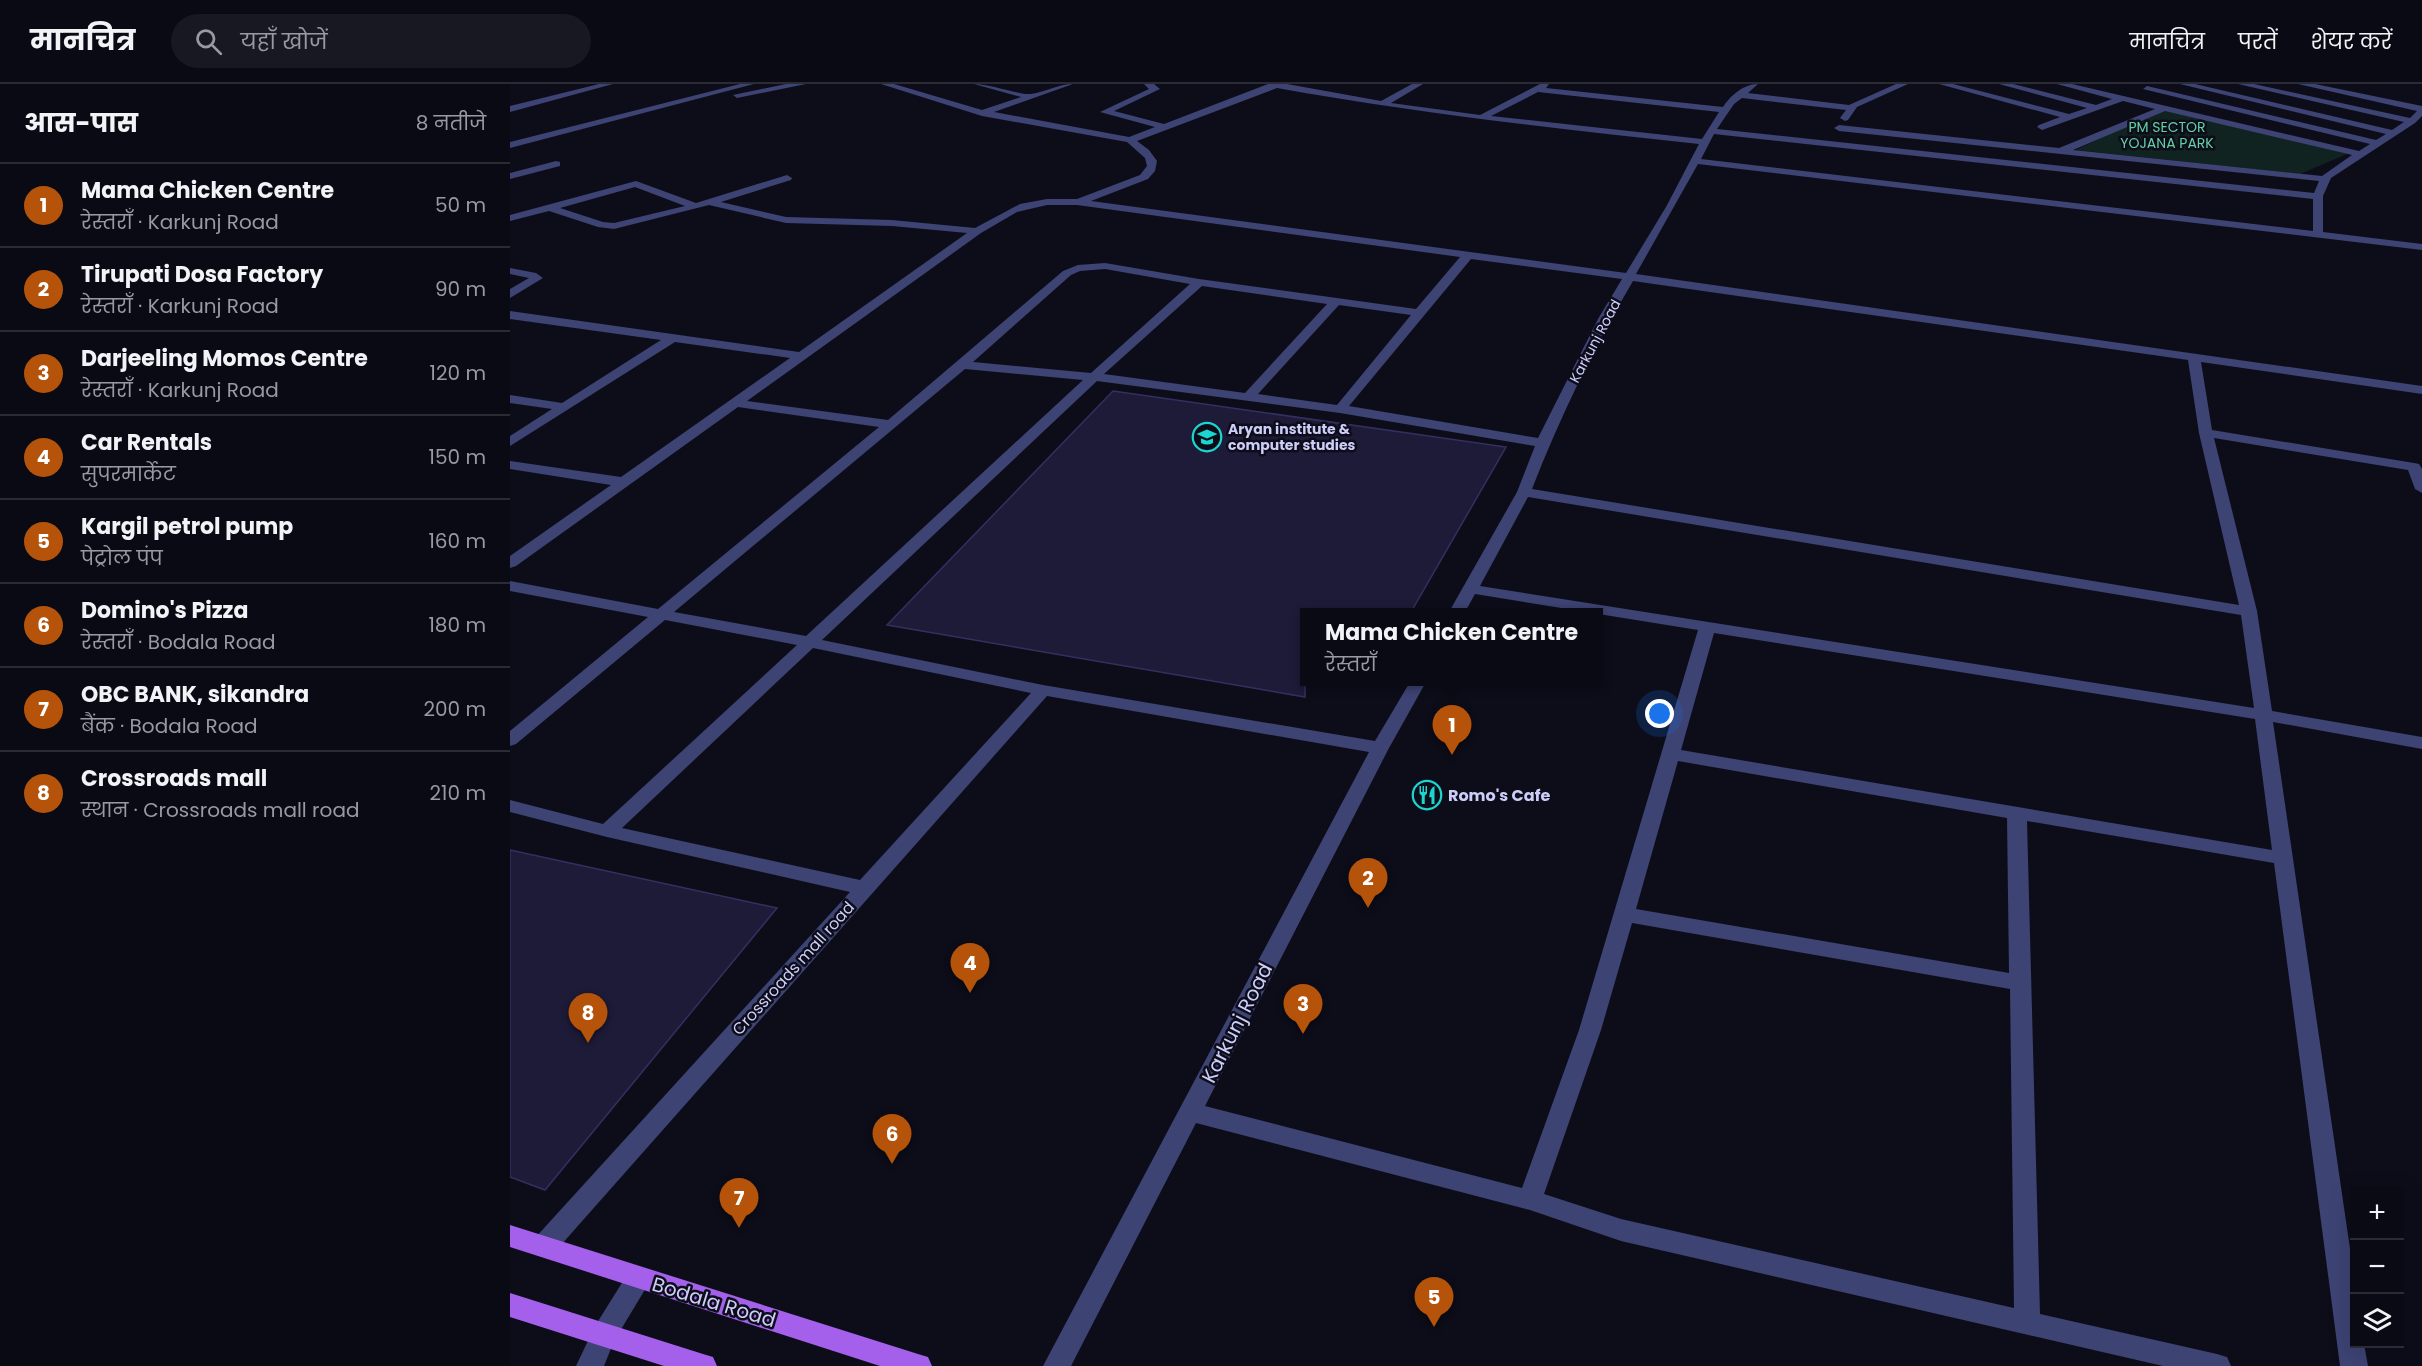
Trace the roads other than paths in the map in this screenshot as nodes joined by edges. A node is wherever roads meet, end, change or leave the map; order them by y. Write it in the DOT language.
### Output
graph roads {
  1 [pos="609,84"];
  2 [pos="750,84"];
  3 [pos="802,84"];
  4 [pos="885,84"];
  5 [pos="978,84"];
  6 [pos="1069,84"];
  7 [pos="1148,84"];
  8 [pos="1276,84"];
  9 [pos="1419,84"];
  10 [pos="1547,84"];
  11 [pos="1612,84"];
  12 [pos="1754,84"];
  13 [pos="1904,84"];
  14 [pos="1943,84"];
  15 [pos="2003,84"];
  16 [pos="2061,84"];
  17 [pos="2161,84"];
  18 [pos="2184,84"];
  19 [pos="2242,84"];
  20 [pos="2302,84"];
  21 [pos="1534,89"];
  22 [pos="2147,89"];
  23 [pos="706,91"];
  24 [pos="1592,95"];
  25 [pos="1740,95"];
  26 [pos="1030,97"];
  27 [pos="2122,98"];
  28 [pos="1382,104"];
  29 [pos="512,107"];
  30 [pos="2094,107"];
  31 [pos="1850,108"];
  32 [pos="2165,108"];
  33 [pos="1726,110"];
  34 [pos="2422,110"];
  35 [pos="982,114"];
  36 [pos="2069,117"];
  37 [pos="1481,118"];
  38 [pos="2412,121"];
  39 [pos="2042,127"];
  40 [pos="1166,128"];
  41 [pos="1839,128"];
  42 [pos="1712,130"];
  43 [pos="2394,133"];
  44 [pos="1130,140"];
  45 [pos="1704,142"];
  46 [pos="1832,143"];
  47 [pos="2378,143"];
  48 [pos="510,146"];
  49 [pos="2060,152"];
  50 [pos="2359,154"];
  51 [pos="1696,161"];
  52 [pos="556,164"];
  53 [pos="510,176"];
  54 [pos="787,178"];
  55 [pos="2325,179"];
  56 [pos="2318,196"];
  57 [pos="708,202"];
  58 [pos="1077,202"];
  59 [pos="696,206"];
  60 [pos="548,207"];
  61 [pos="510,218"];
  62 [pos="977,231"];
  63 [pos="2318,233"];
  64 [pos="2422,247"];
  65 [pos="1467,256"];
  66 [pos="510,271"];
  67 [pos="1630,277"];
  68 [pos="1199,282"];
  69 [pos="510,294"];
  70 [pos="1336,301"];
  71 [pos="1419,313"];
  72 [pos="510,315"];
  73 [pos="671,339"];
  74 [pos="800,356"];
  75 [pos="2194,358"];
  76 [pos="962,365"];
  77 [pos="1094,377"];
  78 [pos="2422,390"];
  79 [pos="1248,397"];
  80 [pos="510,399"];
  81 [pos="736,403"];
  82 [pos="565,407"];
  83 [pos="1340,409"];
  84 [pos="890,424"];
  85 [pos="2206,434"];
  86 [pos="510,442"];
  87 [pos="1543,443"];
  88 [pos="510,465"];
  89 [pos="2418,468"];
  90 [pos="623,482"];
  91 [pos="2422,489"];
  92 [pos="1524,492"];
  93 [pos="510,563"];
  94 [pos="510,586"];
  95 [pos="1471,589"];
  96 [pos="1459,608"];
  97 [pos="1593,608"];
  98 [pos="1603,610"];
  99 [pos="2249,611"];
  100 [pos="658,615"];
  101 [pos="1708,626"];
  102 [pos="809,642"];
  103 [pos="1415,686"];
  104 [pos="1043,690"];
  105 [pos="2263,715"];
  106 [pos="510,740"];
  107 [pos="2422,743"];
  108 [pos="1380,748"];
  109 [pos="1671,754"];
  110 [pos="510,806"];
  111 [pos="2017,813"];
  112 [pos="607,831"];
  113 [pos="2283,858"];
  114 [pos="864,888"];
  115 [pos="1624,914"];
  116 [pos="2020,983"];
  117 [pos="1191,1112"];
  118 [pos="1530,1200"];
  119 [pos="510,1236"];
  120 [pos="544,1246"];
  121 [pos="639,1278"];
  122 [pos="510,1305"];
  123 [pos="2027,1323"];
  124 [pos="604,1334"];
  125 [pos="590,1366"];
  126 [pos="703,1366"];
  127 [pos="918,1366"];
  128 [pos="1057,1366"];
  129 [pos="2217,1366"];
  130 [pos="2354,1366"];
  1 -- 29 [label="street"];
  2 -- 23 [label="street"];
  3 -- 23 [label="street"];
  4 -- 35 [label="street"];
  5 -- 26 [label="street"];
  6 -- 26 [label="street"];
  7 -- 40 [label="street"];
  8 -- 28 [label="street"];
  8 -- 40 [label="street"];
  9 -- 28 [label="street"];
  10 -- 21 [label="street"];
  11 -- 24 [label="street"];
  12 -- 25 [label="street, Karkunj Road"];
  13 -- 31 [label="street"];
  14 -- 36 [label="street"];
  15 -- 30 [label="street"];
  16 -- 27 [label="street"];
  17 -- 22 [label="street"];
  18 -- 43 [label="street"];
  19 -- 38 [label="street"];
  20 -- 34 [label="street"];
  21 -- 24 [label="street"];
  21 -- 37 [label="street"];
  22 -- 27 [label="street"];
  22 -- 47 [label="street"];
  23 -- 48 [label="street"];
  24 -- 33 [label="street"];
  25 -- 31 [label="street"];
  25 -- 33 [label="street, Karkunj Road"];
  26 -- 35 [label="street"];
  27 -- 30 [label="street"];
  27 -- 32 [label="street"];
  28 -- 37 [label="street"];
  30 -- 36 [label="street"];
  31 -- 41 [label="street"];
  32 -- 49 [label="street"];
  32 -- 50 [label="street"];
  33 -- 42 [label="street, Karkunj Road"];
  34 -- 38 [label="street"];
  35 -- 44 [label="street"];
  36 -- 39 [label="street"];
  37 -- 45 [label="street"];
  38 -- 43 [label="street"];
  40 -- 44 [label="street"];
  41 -- 46 [label="street"];
  41 -- 49 [label="street"];
  42 -- 45 [label="street, Karkunj Road"];
  42 -- 46 [label="street"];
  43 -- 47 [label="street"];
  44 -- 58 [label="street"];
  45 -- 51 [label="street, Karkunj Road"];
  46 -- 56 [label="street"];
  47 -- 50 [label="street"];
  49 -- 55 [label="street"];
  50 -- 55 [label="street"];
  51 -- 63 [label="street"];
  51 -- 67 [label="street, Karkunj Road"];
  52 -- 53 [label="street"];
  54 -- 57 [label="street"];
  55 -- 56 [label="street"];
  56 -- 63 [label="street"];
  57 -- 59 [label="street"];
  57 -- 62 [label="street"];
  58 -- 62 [label="street"];
  58 -- 65 [label="street"];
  59 -- 60 [label="street"];
  59 -- 60 [label="street"];
  60 -- 61 [label="street"];
  62 -- 74 [label="street"];
  63 -- 64 [label="street"];
  65 -- 67 [label="street"];
  65 -- 71 [label="street"];
  66 -- 69 [label="street"];
  67 -- 75 [label="street"];
  67 -- 87 [label="street, Karkunj Road"];
  68 -- 70 [label="street"];
  68 -- 76 [label="street"];
  68 -- 77 [label="street"];
  70 -- 71 [label="street"];
  70 -- 79 [label="street"];
  71 -- 83 [label="street"];
  72 -- 73 [label="street"];
  73 -- 74 [label="street"];
  73 -- 82 [label="street"];
  74 -- 81 [label="street"];
  75 -- 78 [label="street"];
  75 -- 85 [label="street"];
  76 -- 77 [label="street"];
  76 -- 84 [label="street"];
  77 -- 79 [label="street"];
  77 -- 102 [label="street"];
  79 -- 83 [label="street"];
  80 -- 82 [label="street"];
  81 -- 84 [label="street"];
  81 -- 90 [label="street"];
  82 -- 86 [label="street"];
  83 -- 87 [label="street"];
  84 -- 100 [label="street"];
  85 -- 89 [label="street"];
  85 -- 99 [label="street"];
  87 -- 92 [label="street, Karkunj Road"];
  88 -- 90 [label="street"];
  89 -- 91 [label="street"];
  90 -- 93 [label="street"];
  92 -- 95 [label="street, Karkunj Road"];
  92 -- 99 [label="street"];
  94 -- 100 [label="street"];
  95 -- 96 [label="street, Karkunj Road"];
  95 -- 97 [label="street"];
  98 -- 101 [label="street"];
  99 -- 105 [label="street"];
  100 -- 102 [label="street"];
  100 -- 106 [label="street"];
  101 -- 105 [label="street"];
  101 -- 109 [label="street"];
  102 -- 104 [label="street"];
  102 -- 112 [label="street"];
  103 -- 108 [label="street, Karkunj Road"];
  104 -- 108 [label="street"];
  104 -- 114 [label="street, Crossroads mall road"];
  105 -- 107 [label="street"];
  105 -- 113 [label="street"];
  108 -- 117 [label="street, Karkunj Road"];
  109 -- 111 [label="street"];
  109 -- 115 [label="street"];
  110 -- 112 [label="street"];
  111 -- 113 [label="street"];
  111 -- 116 [label="street"];
  112 -- 114 [label="street"];
  113 -- 130 [label="street"];
  114 -- 120 [label="street, Crossroads mall road"];
  115 -- 116 [label="street"];
  115 -- 118 [label="street"];
  116 -- 123 [label="street"];
  117 -- 118 [label="street"];
  117 -- 128 [label="street, Karkunj Road"];
  118 -- 123 [label="street"];
  119 -- 120 [label="main road, Bodala Road"];
  120 -- 121 [label="main road, Bodala Road"];
  121 -- 124 [label="street"];
  121 -- 127 [label="main road, Bodala Road"];
  122 -- 124 [label="main road"];
  123 -- 129 [label="street"];
  124 -- 125 [label="street"];
  124 -- 126 [label="main road"];
}
